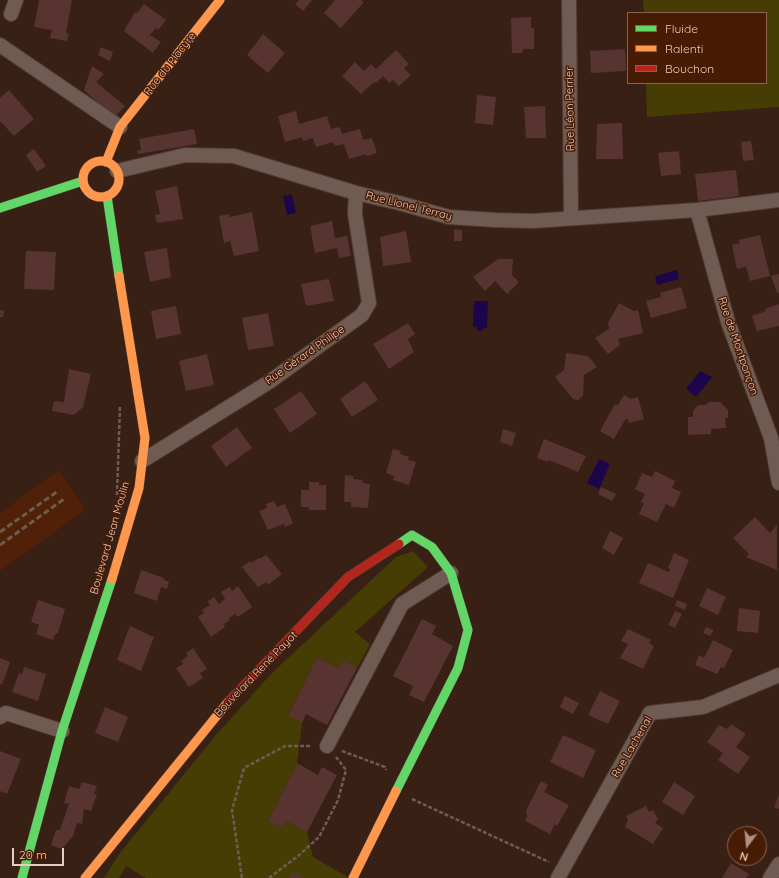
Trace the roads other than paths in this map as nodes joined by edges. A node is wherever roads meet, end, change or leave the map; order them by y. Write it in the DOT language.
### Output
graph roads {
  1 [pos="16,0"];
  2 [pos="220,0"];
  3 [pos="569,0"];
  4 [pos="11,14"];
  5 [pos="0,45"];
  6 [pos="120,127"];
  7 [pos="112,167"];
  8 [pos="84,181"];
  9 [pos="356,193"];
  10 [pos="107,196"];
  11 [pos="779,200"];
  12 [pos="0,208"];
  13 [pos="697,210"];
  14 [pos="571,218"];
  15 [pos="142,461"];
  16 [pos="779,483"];
  17 [pos="451,573"];
  18 [pos="779,675"];
  19 [pos="0,717"];
  20 [pos="62,731"];
  21 [pos="327,746"];
  22 [pos="779,864"];
  23 [pos="560,873"];
  24 [pos="22,878"];
  25 [pos="85,878"];
  26 [pos="353,878"];
  27 [pos="770,878"];
  1 -- 4 [label="street"];
  2 -- 6 [label="street, Rue du Placyre"];
  3 -- 14 [label="street, Rue Léon Perrier"];
  5 -- 6 [label="street"];
  6 -- 7 [label="street, Rue du Placyre"];
  7 -- 8 [label="street"];
  7 -- 9 [label="street, Rue Lionel Terray"];
  7 -- 10 [label="street"];
  8 -- 10 [label="street"];
  8 -- 12 [label="street"];
  9 -- 14 [label="street, Rue Lionel Terray"];
  9 -- 15 [label="street, Rue Gérard Philipe"];
  10 -- 15 [label="street, Boulevard Jean Moulin"];
  11 -- 13 [label="street, Rue Lionel Terray"];
  13 -- 14 [label="street, Rue Lionel Terray"];
  13 -- 16 [label="street, Rue de Montponçon"];
  15 -- 20 [label="street, Boulevard Jean Moulin"];
  17 -- 21 [label="street"];
  17 -- 25 [label="street, Bouvelard René Payot"];
  17 -- 26 [label="street, Bouvelard René Payot"];
  18 -- 23 [label="street, Rue Lachenal"];
  19 -- 20 [label="street"];
  20 -- 24 [label="street, Boulevard Jean Moulin"];
  22 -- 27 [label="street"];
}
